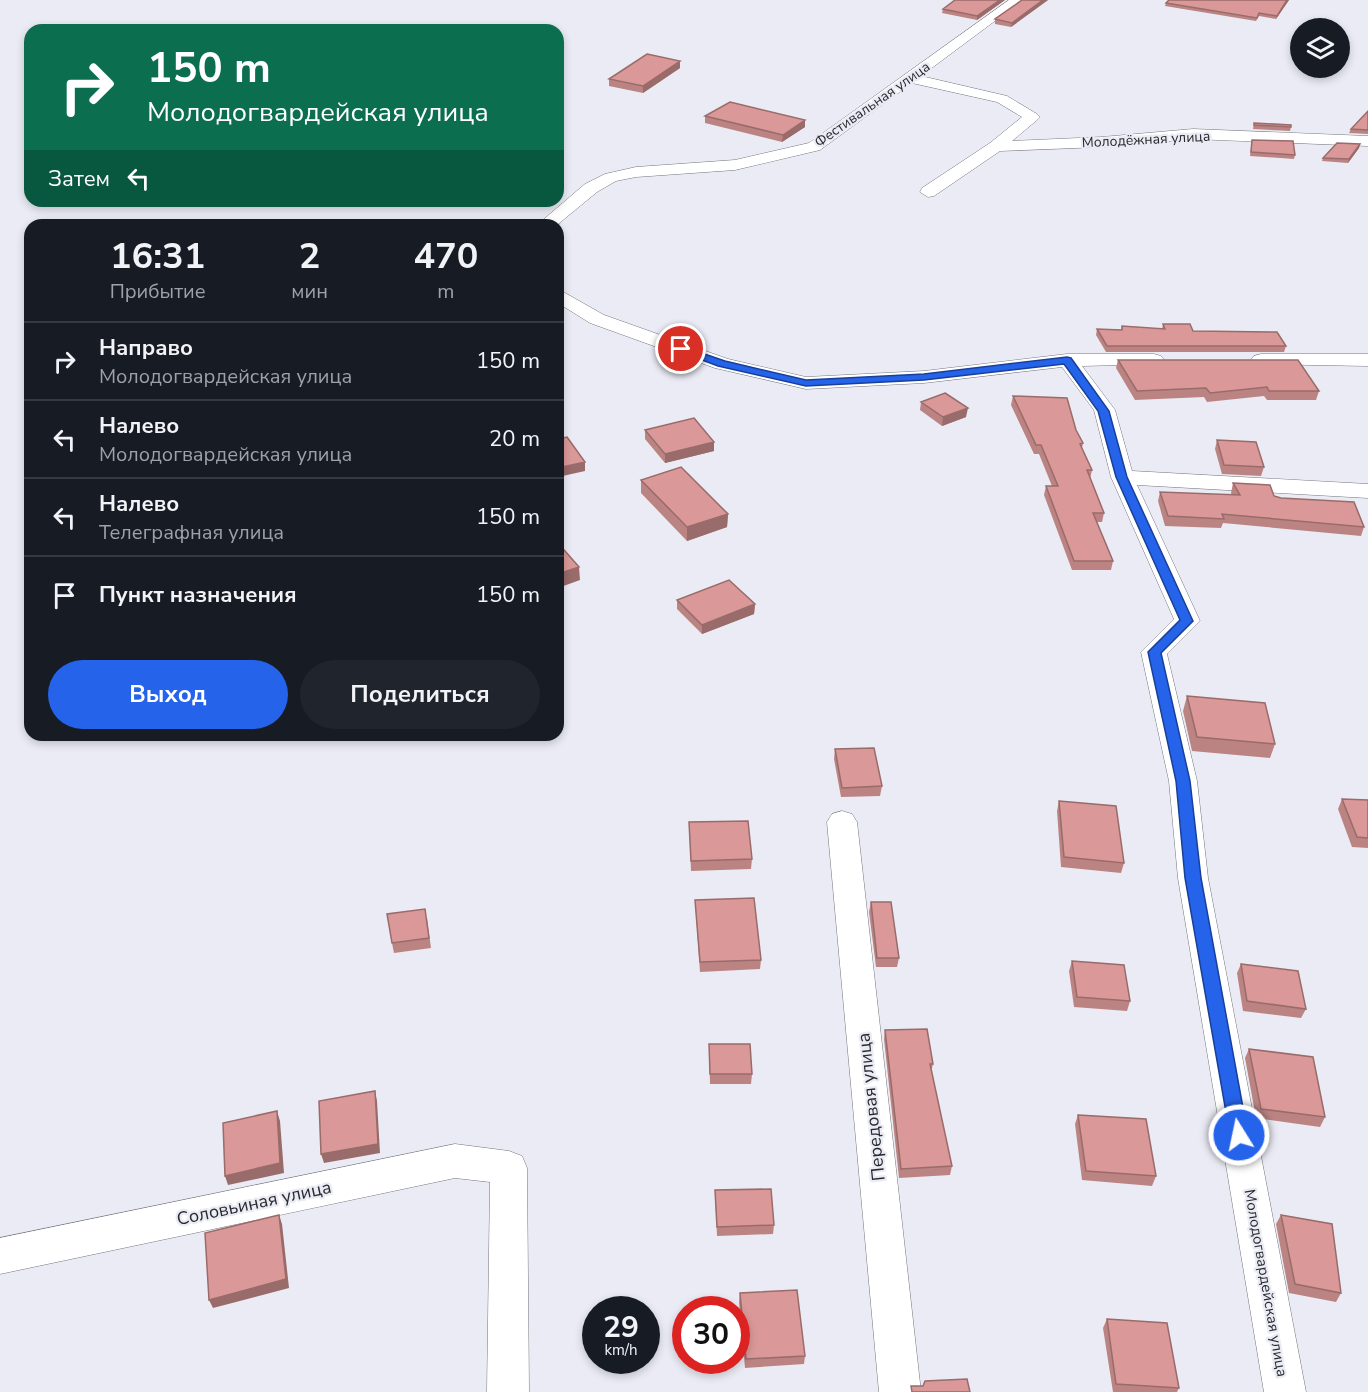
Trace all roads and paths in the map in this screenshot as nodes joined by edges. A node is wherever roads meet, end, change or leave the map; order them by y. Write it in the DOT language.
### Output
graph roads {
  1 [pos="1017,0"];
  2 [pos="909,78"];
  3 [pos="1368,141"];
  4 [pos="996,146"];
  5 [pos="928,192"];
  6 [pos="553,219"];
  7 [pos="564,299"];
  8 [pos="1067,360"];
  9 [pos="1171,360"];
  10 [pos="1241,360"];
  11 [pos="1368,360"];
  12 [pos="1122,477"];
  13 [pos="1368,491"];
  14 [pos="842,822"];
  15 [pos="0,1256"];
  16 [pos="508,1392"];
  17 [pos="900,1392"];
  18 [pos="1285,1392"];
  1 -- 2 [label="street, Фестивальная улица"];
  2 -- 4 [label="street"];
  2 -- 6 [label="street, Фестивальная улица"];
  3 -- 4 [label="street, Молодёжная улица"];
  4 -- 5 [label="street"];
  7 -- 8 [label="street"];
  8 -- 9 [label="street"];
  8 -- 12 [label="street, Молодогвардейская улица"];
  10 -- 11 [label="street"];
  12 -- 13 [label="street"];
  12 -- 18 [label="street, Молодогвардейская улица"];
  14 -- 17 [label="street, Передовая улица"];
  15 -- 16 [label="street, Соловьиная улица"];
}
